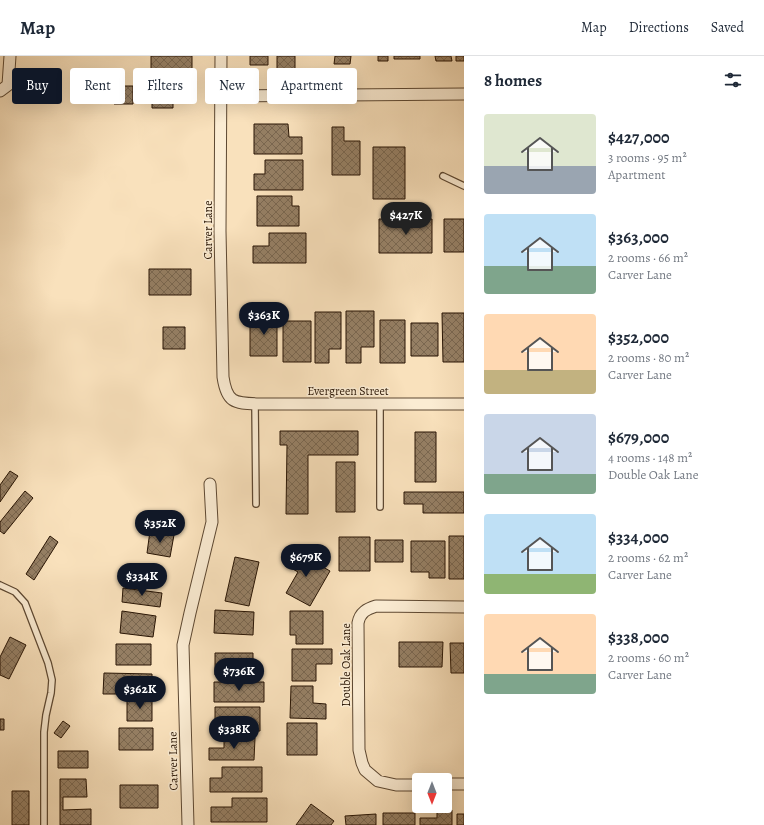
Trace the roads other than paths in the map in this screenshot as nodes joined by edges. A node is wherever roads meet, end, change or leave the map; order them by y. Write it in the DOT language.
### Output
graph roads {
  1 [pos="10,56"];
  2 [pos="221,56"];
  3 [pos="221,68"];
  4 [pos="0,91"];
  5 [pos="464,94"];
  6 [pos="259,96"];
  7 [pos="221,104"];
  8 [pos="443,176"];
  9 [pos="464,186"];
  10 [pos="233,400"];
  11 [pos="255,404"];
  12 [pos="380,404"];
  13 [pos="464,404"];
  14 [pos="210,484"];
  15 [pos="256,504"];
  16 [pos="380,506"];
  17 [pos="0,585"];
  18 [pos="464,607"];
  19 [pos="452,784"];
  20 [pos="464,784"];
  21 [pos="412,785"];
  22 [pos="44,825"];
  23 [pos="188,825"];
  1 -- 4 [label="street"];
  2 -- 3 [label="street, Carver Lane"];
  5 -- 6 [label="street"];
  7 -- 10 [label="street, Carver Lane"];
  8 -- 9 [label="lane"];
  10 -- 11 [label="street, Evergreen Street"];
  11 -- 12 [label="street, Evergreen Street"];
  11 -- 15 [label="lane"];
  12 -- 13 [label="street, Evergreen Street"];
  12 -- 16 [label="lane"];
  14 -- 23 [label="street, Carver Lane"];
  17 -- 22 [label="lane"];
  18 -- 21 [label="street, Double Oak Lane"];
  19 -- 20 [label="street"];
}
